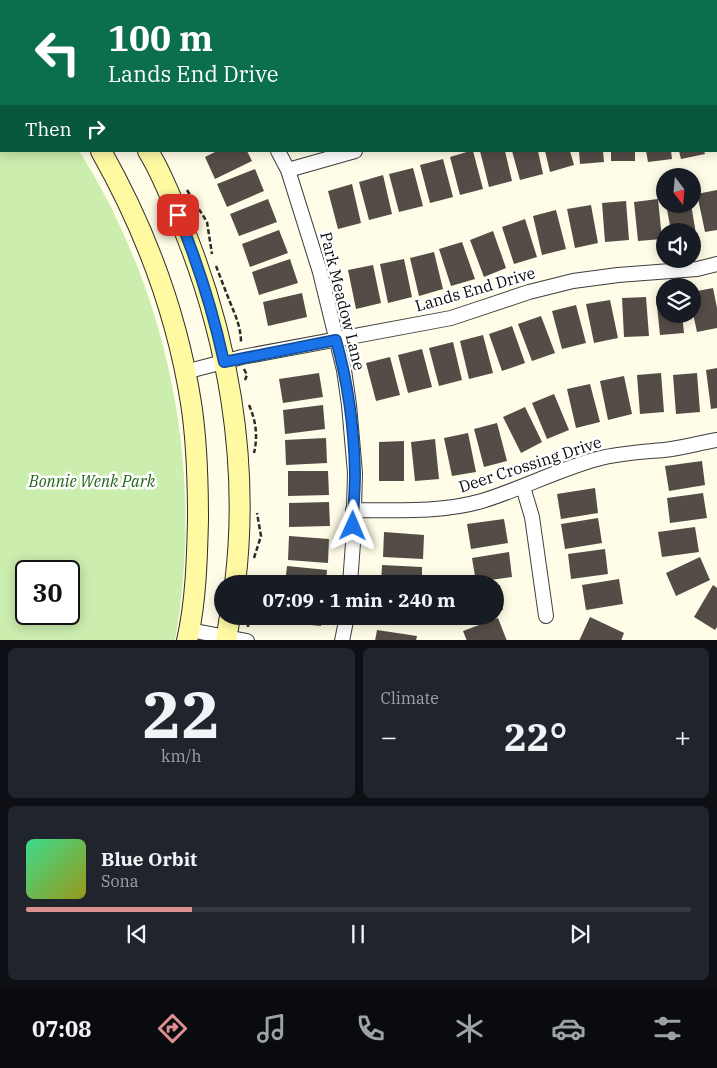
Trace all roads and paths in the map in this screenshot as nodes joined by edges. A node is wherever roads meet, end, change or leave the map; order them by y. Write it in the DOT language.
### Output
graph roads {
  1 [pos="102,152"];
  2 [pos="148,152"];
  3 [pos="279,152"];
  4 [pos="351,152"];
  5 [pos="288,170"];
  6 [pos="186,188"];
  7 [pos="212,256"];
  8 [pos="215,263"];
  9 [pos="717,264"];
  10 [pos="241,337"];
  11 [pos="336,340"];
  12 [pos="224,362"];
  13 [pos="185,372"];
  14 [pos="717,440"];
  15 [pos="523,487"];
  16 [pos="353,510"];
  17 [pos="236,575"];
  18 [pos="351,575"];
  19 [pos="546,616"];
  20 [pos="236,625"];
  21 [pos="345,625"];
  22 [pos="188,635"];
  23 [pos="226,639"];
  24 [pos="247,640"];
  25 [pos="342,640"];
  1 -- 13 [label="main road"];
  2 -- 12 [label="main road"];
  3 -- 5 [label="street, Park Meadow Lane"];
  4 -- 5 [label="street"];
  5 -- 11 [label="street, Park Meadow Lane"];
  6 -- 7 [label="path"];
  8 -- 10 [label="path"];
  9 -- 11 [label="street, Lands End Drive"];
  11 -- 12 [label="street, Lands End Drive"];
  11 -- 16 [label="street, Park Meadow Lane"];
  12 -- 13 [label="street, Lands End Drive"];
  12 -- 17 [label="main road"];
  13 -- 22 [label="main road"];
  14 -- 15 [label="street, Deer Crossing Drive"];
  15 -- 16 [label="street, Deer Crossing Drive"];
  15 -- 19 [label="street"];
  16 -- 18 [label="street, Park Meadow Lane"];
  20 -- 23 [label="main road"];
  21 -- 25 [label="street"];
  22 -- 23 [label="street"];
  23 -- 24 [label="street"];
}
